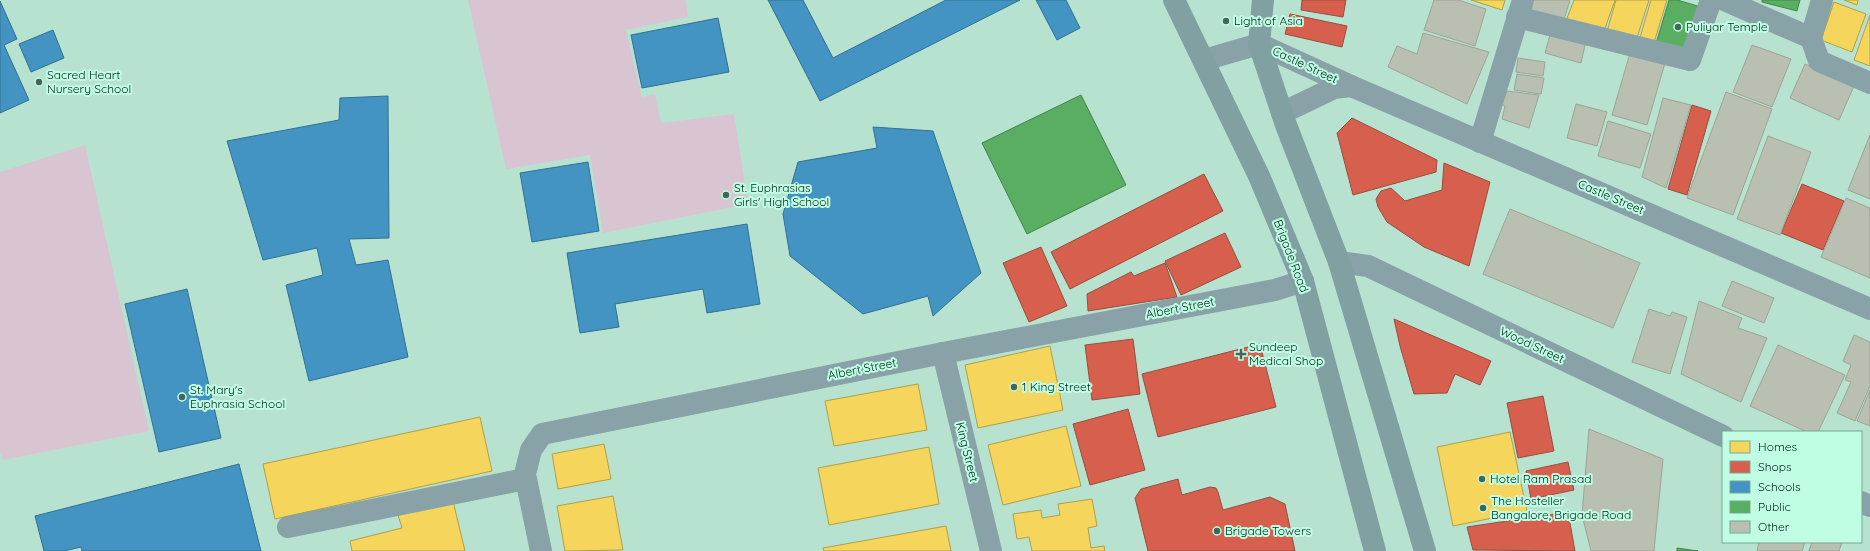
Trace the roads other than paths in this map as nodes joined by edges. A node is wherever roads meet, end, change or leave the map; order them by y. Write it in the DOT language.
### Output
graph roads {
  1 [pos="1174,0"];
  2 [pos="1263,0"];
  3 [pos="1711,0"];
  4 [pos="1724,0"];
  5 [pos="1822,0"];
  6 [pos="1520,8"];
  7 [pos="1811,38"];
  8 [pos="1259,44"];
  9 [pos="1204,60"];
  10 [pos="1870,83"];
  11 [pos="1351,86"];
  12 [pos="1282,113"];
  13 [pos="1480,142"];
  14 [pos="1339,262"];
  15 [pos="1303,281"];
  16 [pos="1870,309"];
  17 [pos="944,353"];
  18 [pos="1722,436"];
  19 [pos="525,479"];
  20 [pos="288,527"];
  21 [pos="541,551"];
  22 [pos="992,551"];
  23 [pos="1375,551"];
  24 [pos="1425,551"];
  1 -- 9 [label="main road, Brigade Road"];
  2 -- 8 [label="main road"];
  3 -- 6 [label="street"];
  4 -- 7 [label="street"];
  5 -- 7 [label="street"];
  6 -- 13 [label="street"];
  7 -- 10 [label="street"];
  8 -- 9 [label="street"];
  8 -- 11 [label="street, Castle Street"];
  8 -- 12 [label="main road"];
  9 -- 15 [label="main road, Brigade Road"];
  11 -- 12 [label="street, Castle Street"];
  11 -- 13 [label="street, Castle Street"];
  12 -- 14 [label="main road"];
  13 -- 16 [label="street, Castle Street"];
  14 -- 18 [label="street, Wood Street"];
  14 -- 24 [label="main road"];
  15 -- 17 [label="street, Albert Street"];
  15 -- 23 [label="main road, Brigade Road"];
  17 -- 19 [label="street, Albert Street"];
  17 -- 22 [label="street, King Street"];
  19 -- 20 [label="street"];
  19 -- 21 [label="street, Albert Street"];
}
